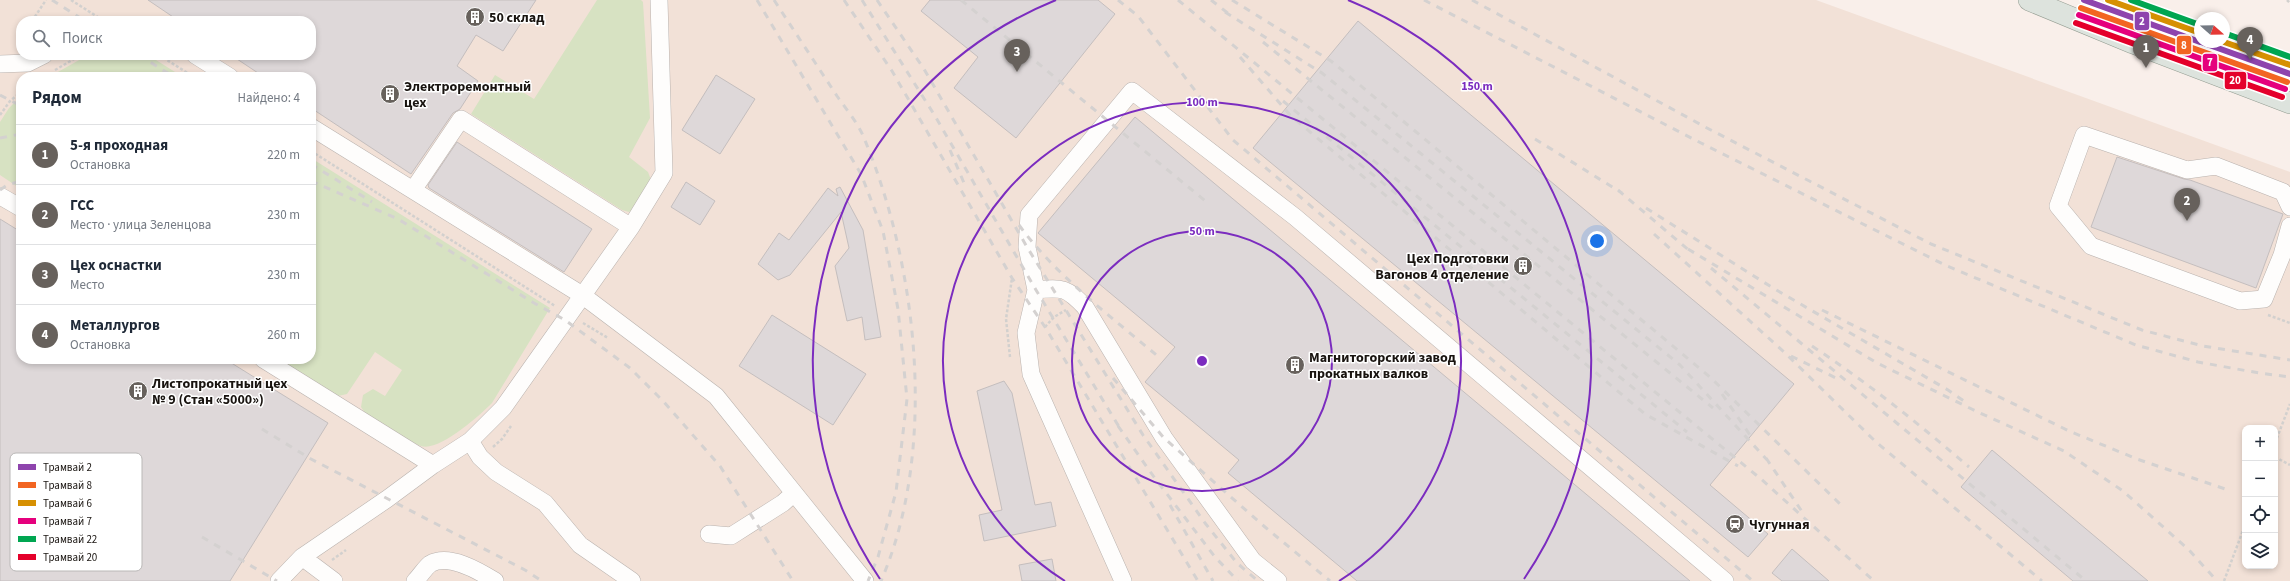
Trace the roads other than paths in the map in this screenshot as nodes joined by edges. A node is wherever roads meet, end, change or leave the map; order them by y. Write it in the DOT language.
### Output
graph roads {
  1 [pos="2029,0"];
  2 [pos="658,2"];
  3 [pos="2059,6"];
  4 [pos="34,60"];
  5 [pos="203,60"];
  6 [pos="0,64"];
  7 [pos="222,72"];
  8 [pos="2290,103"];
  9 [pos="316,130"];
  10 [pos="413,190"];
  11 [pos="0,196"];
  12 [pos="16,205"];
  13 [pos="2290,207"];
  14 [pos="2290,226"];
  15 [pos="631,227"];
  16 [pos="2286,257"];
  17 [pos="1036,290"];
  18 [pos="582,296"];
  19 [pos="271,364"];
  20 [pos="470,441"];
  21 [pos="433,465"];
  22 [pos="794,493"];
  23 [pos="709,534"];
  24 [pos="302,557"];
  25 [pos="280,581"];
  26 [pos="334,581"];
  27 [pos="415,581"];
  28 [pos="495,581"];
  29 [pos="632,581"];
  30 [pos="865,581"];
  31 [pos="1123,581"];
  32 [pos="1278,581"];
  33 [pos="1725,581"];
  1 -- 3 [label="main road"];
  2 -- 15 [label="lane"];
  3 -- 8 [label="main road"];
  4 -- 6 [label="lane"];
  5 -- 7 [label="lane"];
  9 -- 10 [label="lane"];
  10 -- 15 [label="lane"];
  10 -- 18 [label="lane"];
  11 -- 12 [label="lane"];
  13 -- 16 [label="lane"];
  14 -- 16 [label="lane"];
  15 -- 18 [label="lane"];
  17 -- 31 [label="lane"];
  17 -- 32 [label="lane"];
  17 -- 33 [label="lane"];
  18 -- 20 [label="lane"];
  18 -- 22 [label="lane"];
  19 -- 21 [label="lane"];
  20 -- 21 [label="lane"];
  20 -- 29 [label="lane"];
  21 -- 24 [label="lane"];
  22 -- 23 [label="lane"];
  22 -- 30 [label="lane"];
  24 -- 25 [label="lane"];
  24 -- 26 [label="lane"];
  27 -- 28 [label="lane"];
}
